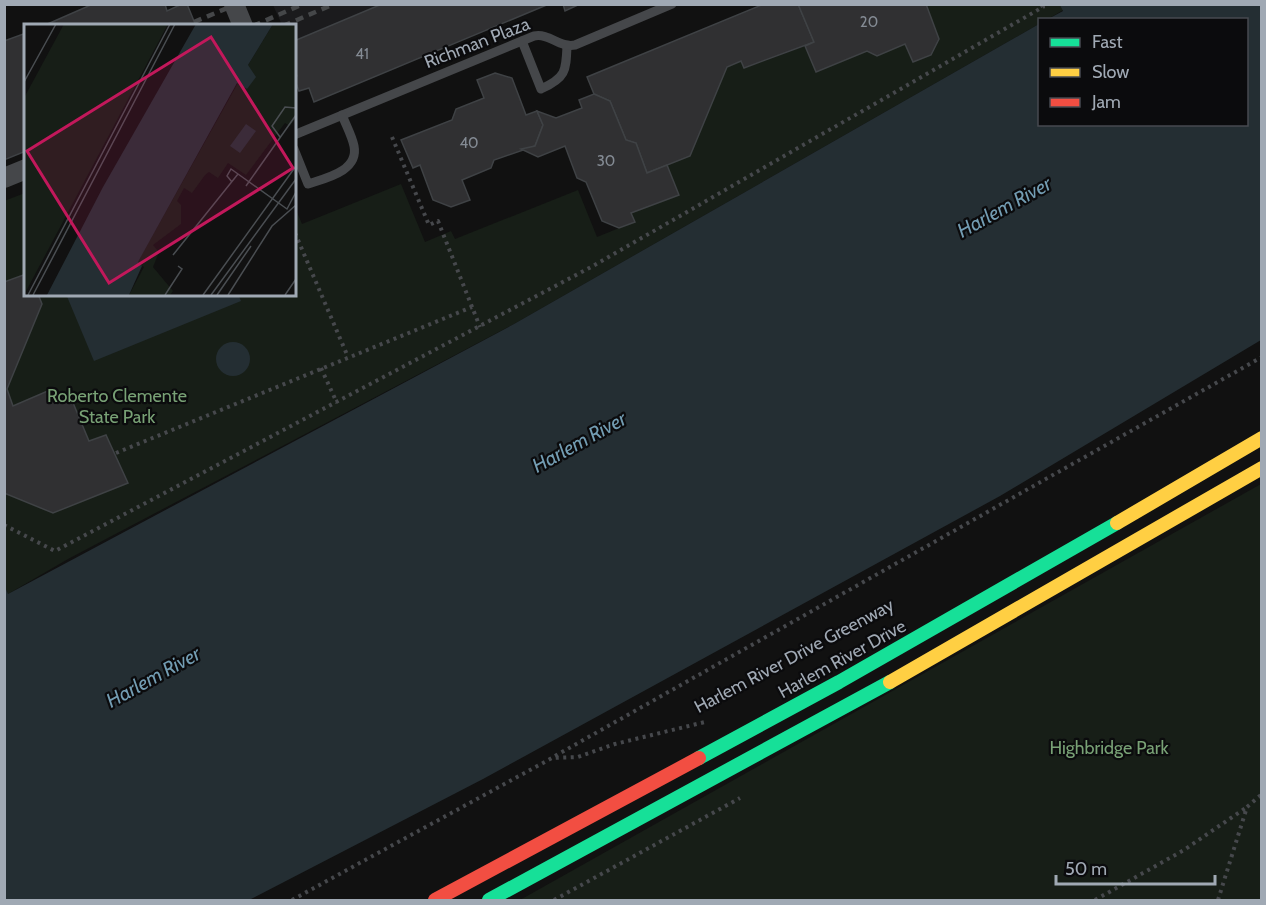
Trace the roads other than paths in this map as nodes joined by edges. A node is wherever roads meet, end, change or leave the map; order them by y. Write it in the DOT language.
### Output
graph roads {
  1 [pos="234,4"];
  2 [pos="672,4"];
  3 [pos="242,24"];
  4 [pos="522,41"];
  5 [pos="567,46"];
  6 [pos="342,115"];
  7 [pos="296,134"];
  8 [pos="296,154"];
  9 [pos="24,170"];
  10 [pos="4,177"];
  11 [pos="1262,438"];
  12 [pos="1262,468"];
  13 [pos="435,900"];
  14 [pos="489,900"];
  1 -- 3 [label="street, bridge"];
  2 -- 5 [label="lane"];
  4 -- 5 [label="lane, Richman Plaza"];
  4 -- 5 [label="lane"];
  4 -- 6 [label="lane, Richman Plaza"];
  6 -- 7 [label="lane, Richman Plaza"];
  6 -- 8 [label="lane"];
  9 -- 10 [label="street"];
  11 -- 13 [label="highway, Harlem River Drive"];
  12 -- 14 [label="highway"];
}
